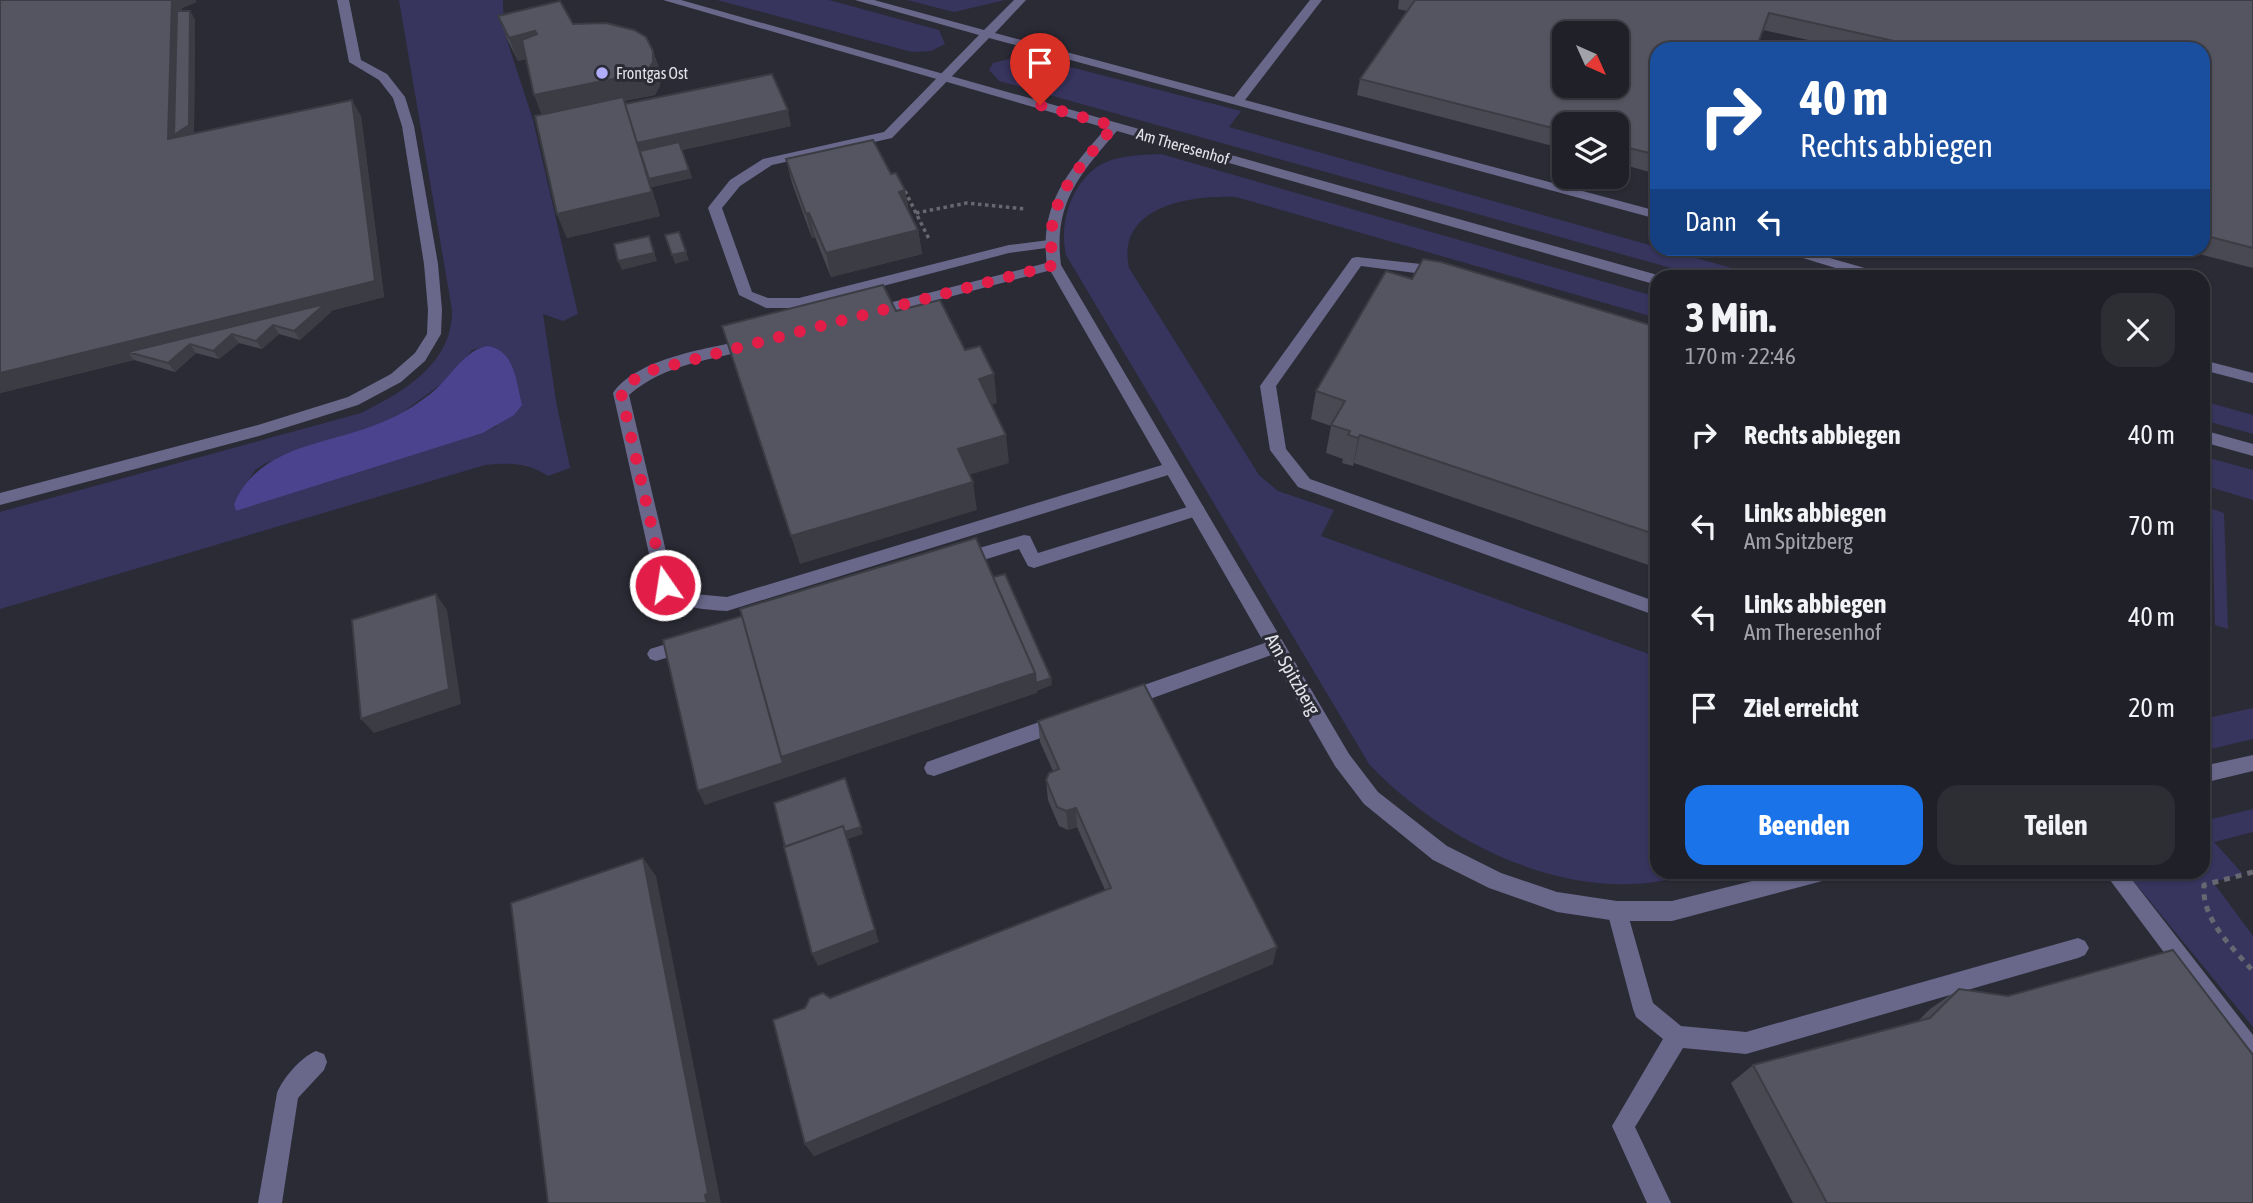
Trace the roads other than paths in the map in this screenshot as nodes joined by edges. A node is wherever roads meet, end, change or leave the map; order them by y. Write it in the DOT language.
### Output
graph roads {
  1 [pos="343,0"];
  2 [pos="669,0"];
  3 [pos="861,0"];
  4 [pos="1020,0"];
  5 [pos="1316,0"];
  6 [pos="983,34"];
  7 [pos="942,76"];
  8 [pos="1238,100"];
  9 [pos="1114,126"];
  10 [pos="1650,213"];
  11 [pos="1049,244"];
  12 [pos="1806,256"];
  13 [pos="1054,265"];
  14 [pos="1856,270"];
  15 [pos="1459,277"];
  16 [pos="1650,278"];
  17 [pos="861,315"];
  18 [pos="770,339"];
  19 [pos="2210,367"];
  20 [pos="2253,378"];
  21 [pos="2210,438"];
  22 [pos="2253,450"];
  23 [pos="1172,468"];
  24 [pos="0,499"];
  25 [pos="1196,510"];
  26 [pos="946,565"];
  27 [pos="1650,607"];
  28 [pos="709,638"];
  29 [pos="1276,646"];
  30 [pos="656,654"];
  31 [pos="1101,708"];
  32 [pos="1076,718"];
  33 [pos="2253,763"];
  34 [pos="934,768"];
  35 [pos="2210,773"];
  36 [pos="1796,879"];
  37 [pos="2119,879"];
  38 [pos="1617,911"];
  39 [pos="2078,948"];
  40 [pos="1677,1037"];
  41 [pos="2253,1053"];
  42 [pos="316,1062"];
  43 [pos="270,1203"];
  44 [pos="1659,1203"];
  1 -- 24 [label="street"];
  2 -- 7 [label="street, Am Theresenhof"];
  3 -- 6 [label="street"];
  4 -- 6 [label="street"];
  5 -- 8 [label="street"];
  6 -- 7 [label="street"];
  6 -- 8 [label="street"];
  7 -- 9 [label="street, Am Theresenhof"];
  7 -- 11 [label="street"];
  8 -- 10 [label="street"];
  9 -- 11 [label="street, Am Spitzberg"];
  9 -- 16 [label="street, Am Theresenhof"];
  11 -- 13 [label="street, Am Spitzberg"];
  12 -- 14 [label="street"];
  13 -- 17 [label="street"];
  13 -- 23 [label="street, Am Spitzberg"];
  15 -- 27 [label="street"];
  18 -- 23 [label="street"];
  19 -- 20 [label="street"];
  21 -- 22 [label="street"];
  23 -- 25 [label="street, Am Spitzberg"];
  25 -- 26 [label="street"];
  25 -- 29 [label="street, Am Spitzberg"];
  28 -- 30 [label="street"];
  29 -- 31 [label="street"];
  29 -- 38 [label="street, Am Spitzberg"];
  32 -- 34 [label="street"];
  33 -- 35 [label="street"];
  36 -- 38 [label="street, Am Spitzberg"];
  37 -- 41 [label="street"];
  38 -- 40 [label="street"];
  39 -- 40 [label="street"];
  40 -- 44 [label="street"];
  42 -- 43 [label="street"];
}
